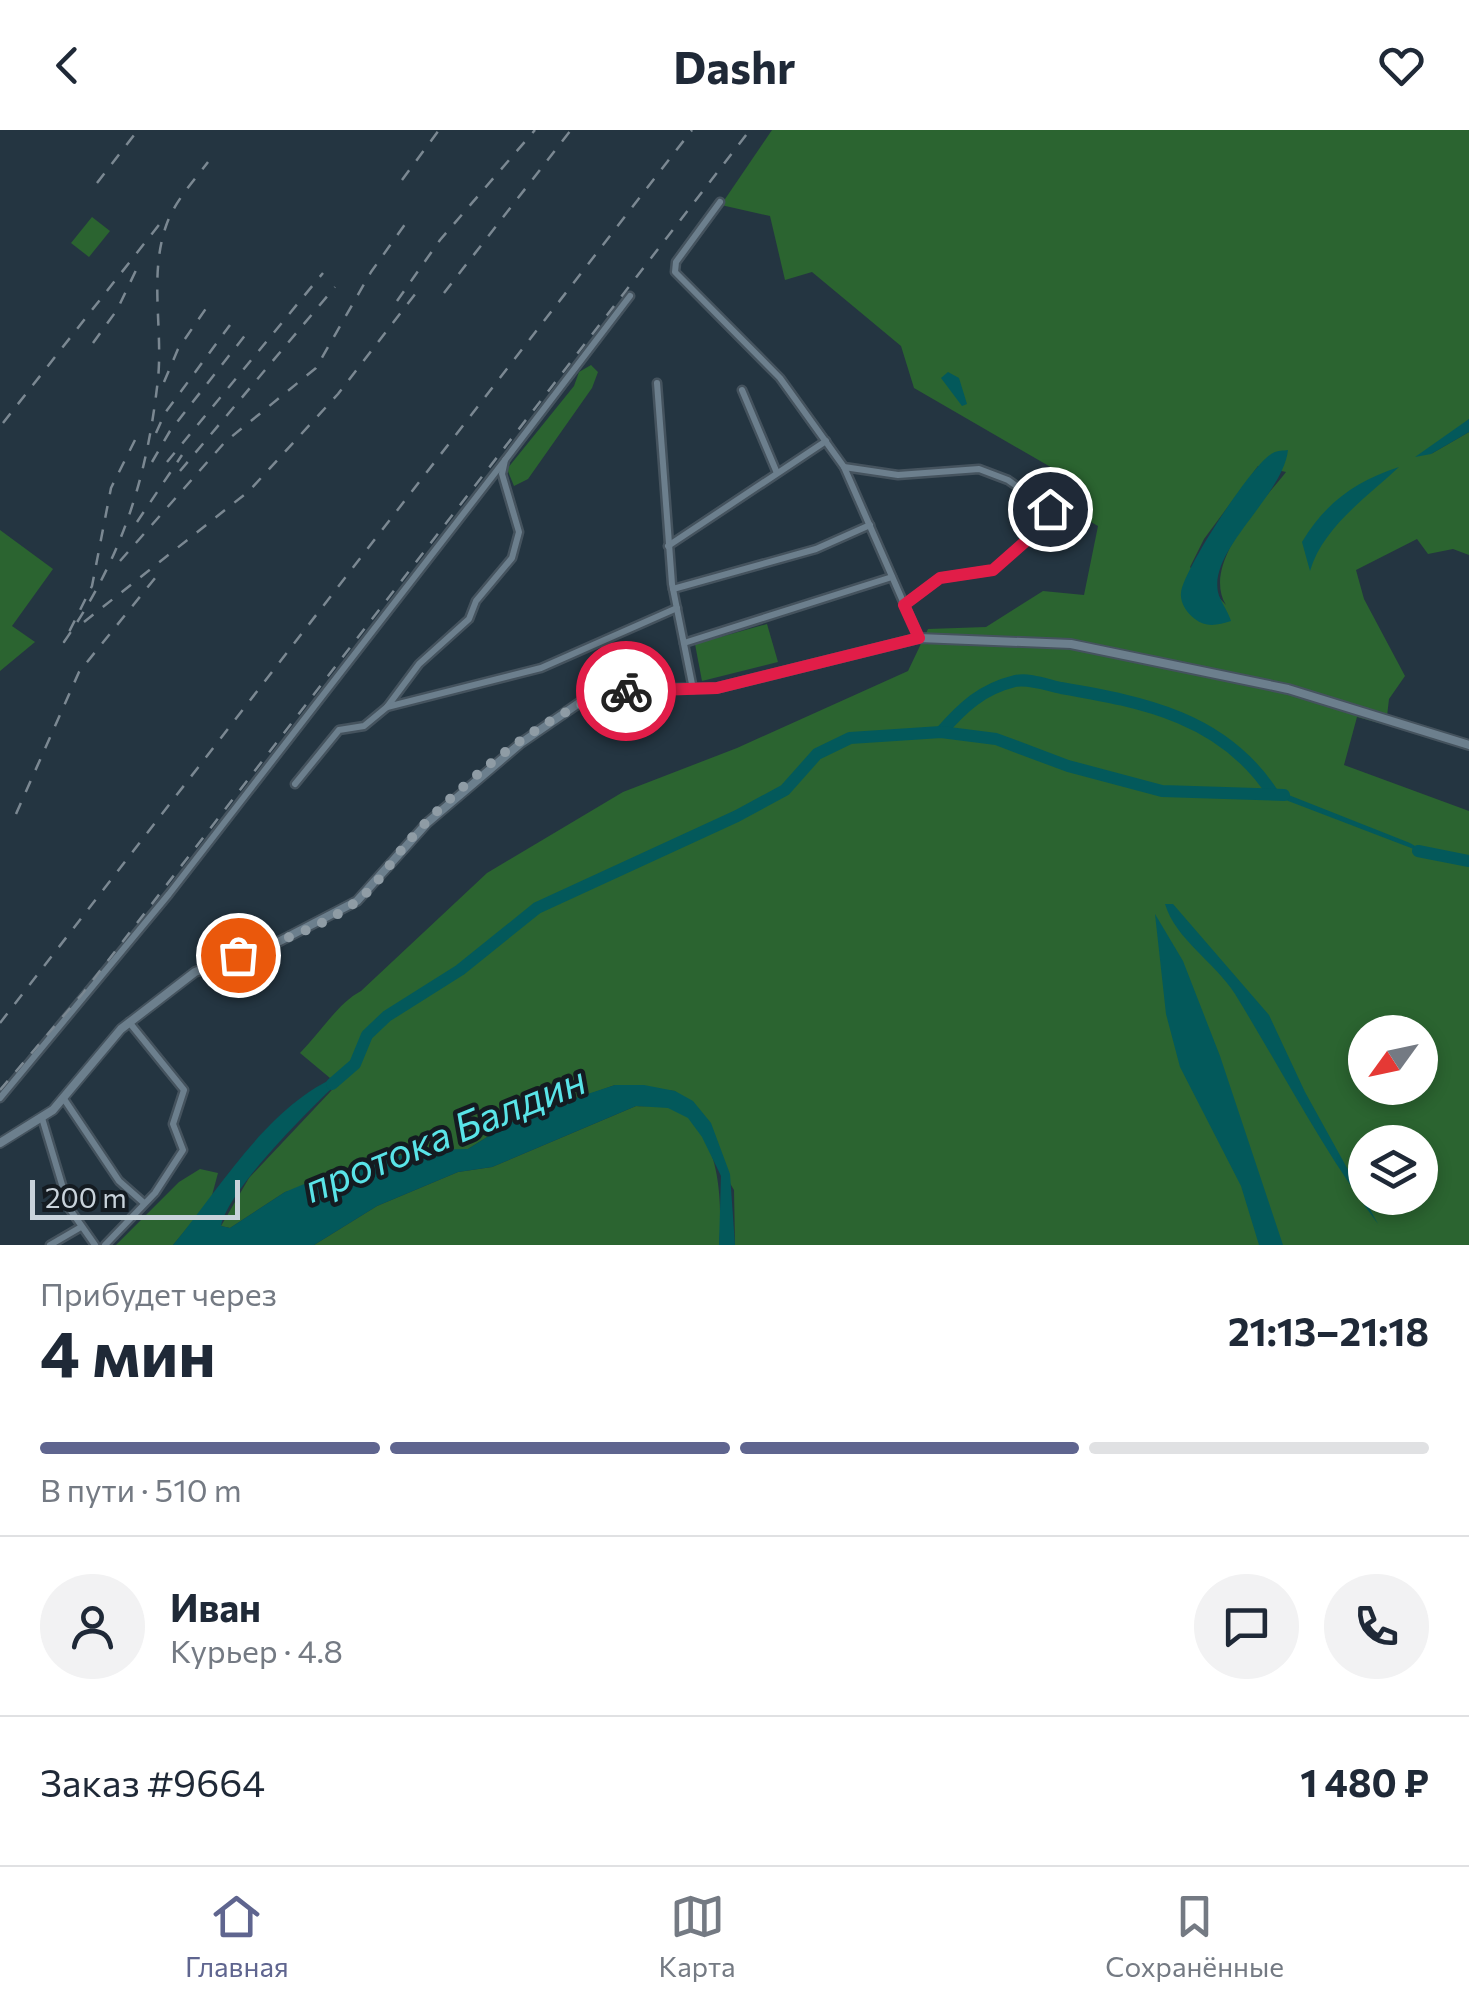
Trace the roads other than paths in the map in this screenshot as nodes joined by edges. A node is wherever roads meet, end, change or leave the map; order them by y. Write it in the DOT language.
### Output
graph roads {
  1 [pos="720,202"];
  2 [pos="630,296"];
  3 [pos="657,383"];
  4 [pos="742,390"];
  5 [pos="826,441"];
  6 [pos="505,460"];
  7 [pos="844,467"];
  8 [pos="777,474"];
  9 [pos="870,524"];
  10 [pos="668,546"];
  11 [pos="892,577"];
  12 [pos="673,589"];
  13 [pos="904,605"];
  14 [pos="677,608"];
  15 [pos="919,638"];
  16 [pos="684,643"];
  17 [pos="693,689"];
  18 [pos="387,706"];
  19 [pos="1469,745"];
  20 [pos="295,784"];
  21 [pos="129,1022"];
  22 [pos="0,1098"];
  23 [pos="64,1098"];
  24 [pos="42,1118"];
  25 [pos="0,1143"];
  26 [pos="144,1203"];
  27 [pos="80,1227"];
  28 [pos="50,1245"];
  29 [pos="95,1245"];
  30 [pos="105,1245"];
  1 -- 5 [label="street"];
  2 -- 6 [label="street"];
  3 -- 10 [label="street"];
  4 -- 8 [label="street"];
  5 -- 7 [label="street"];
  5 -- 8 [label="street"];
  6 -- 18 [label="street"];
  6 -- 22 [label="street"];
  7 -- 9 [label="street"];
  7 -- 13 [label="street"];
  8 -- 10 [label="street"];
  9 -- 11 [label="street"];
  9 -- 12 [label="street"];
  10 -- 12 [label="street"];
  11 -- 13 [label="street"];
  11 -- 16 [label="street"];
  12 -- 14 [label="street"];
  13 -- 15 [label="street"];
  14 -- 16 [label="street"];
  14 -- 18 [label="street"];
  15 -- 17 [label="street"];
  15 -- 19 [label="street"];
  16 -- 17 [label="street"];
  17 -- 21 [label="street"];
  18 -- 20 [label="street"];
  21 -- 23 [label="street"];
  21 -- 26 [label="street"];
  23 -- 24 [label="street"];
  23 -- 26 [label="street"];
  24 -- 25 [label="street"];
  24 -- 27 [label="street"];
  26 -- 30 [label="street"];
  27 -- 28 [label="street"];
  27 -- 29 [label="street"];
}
